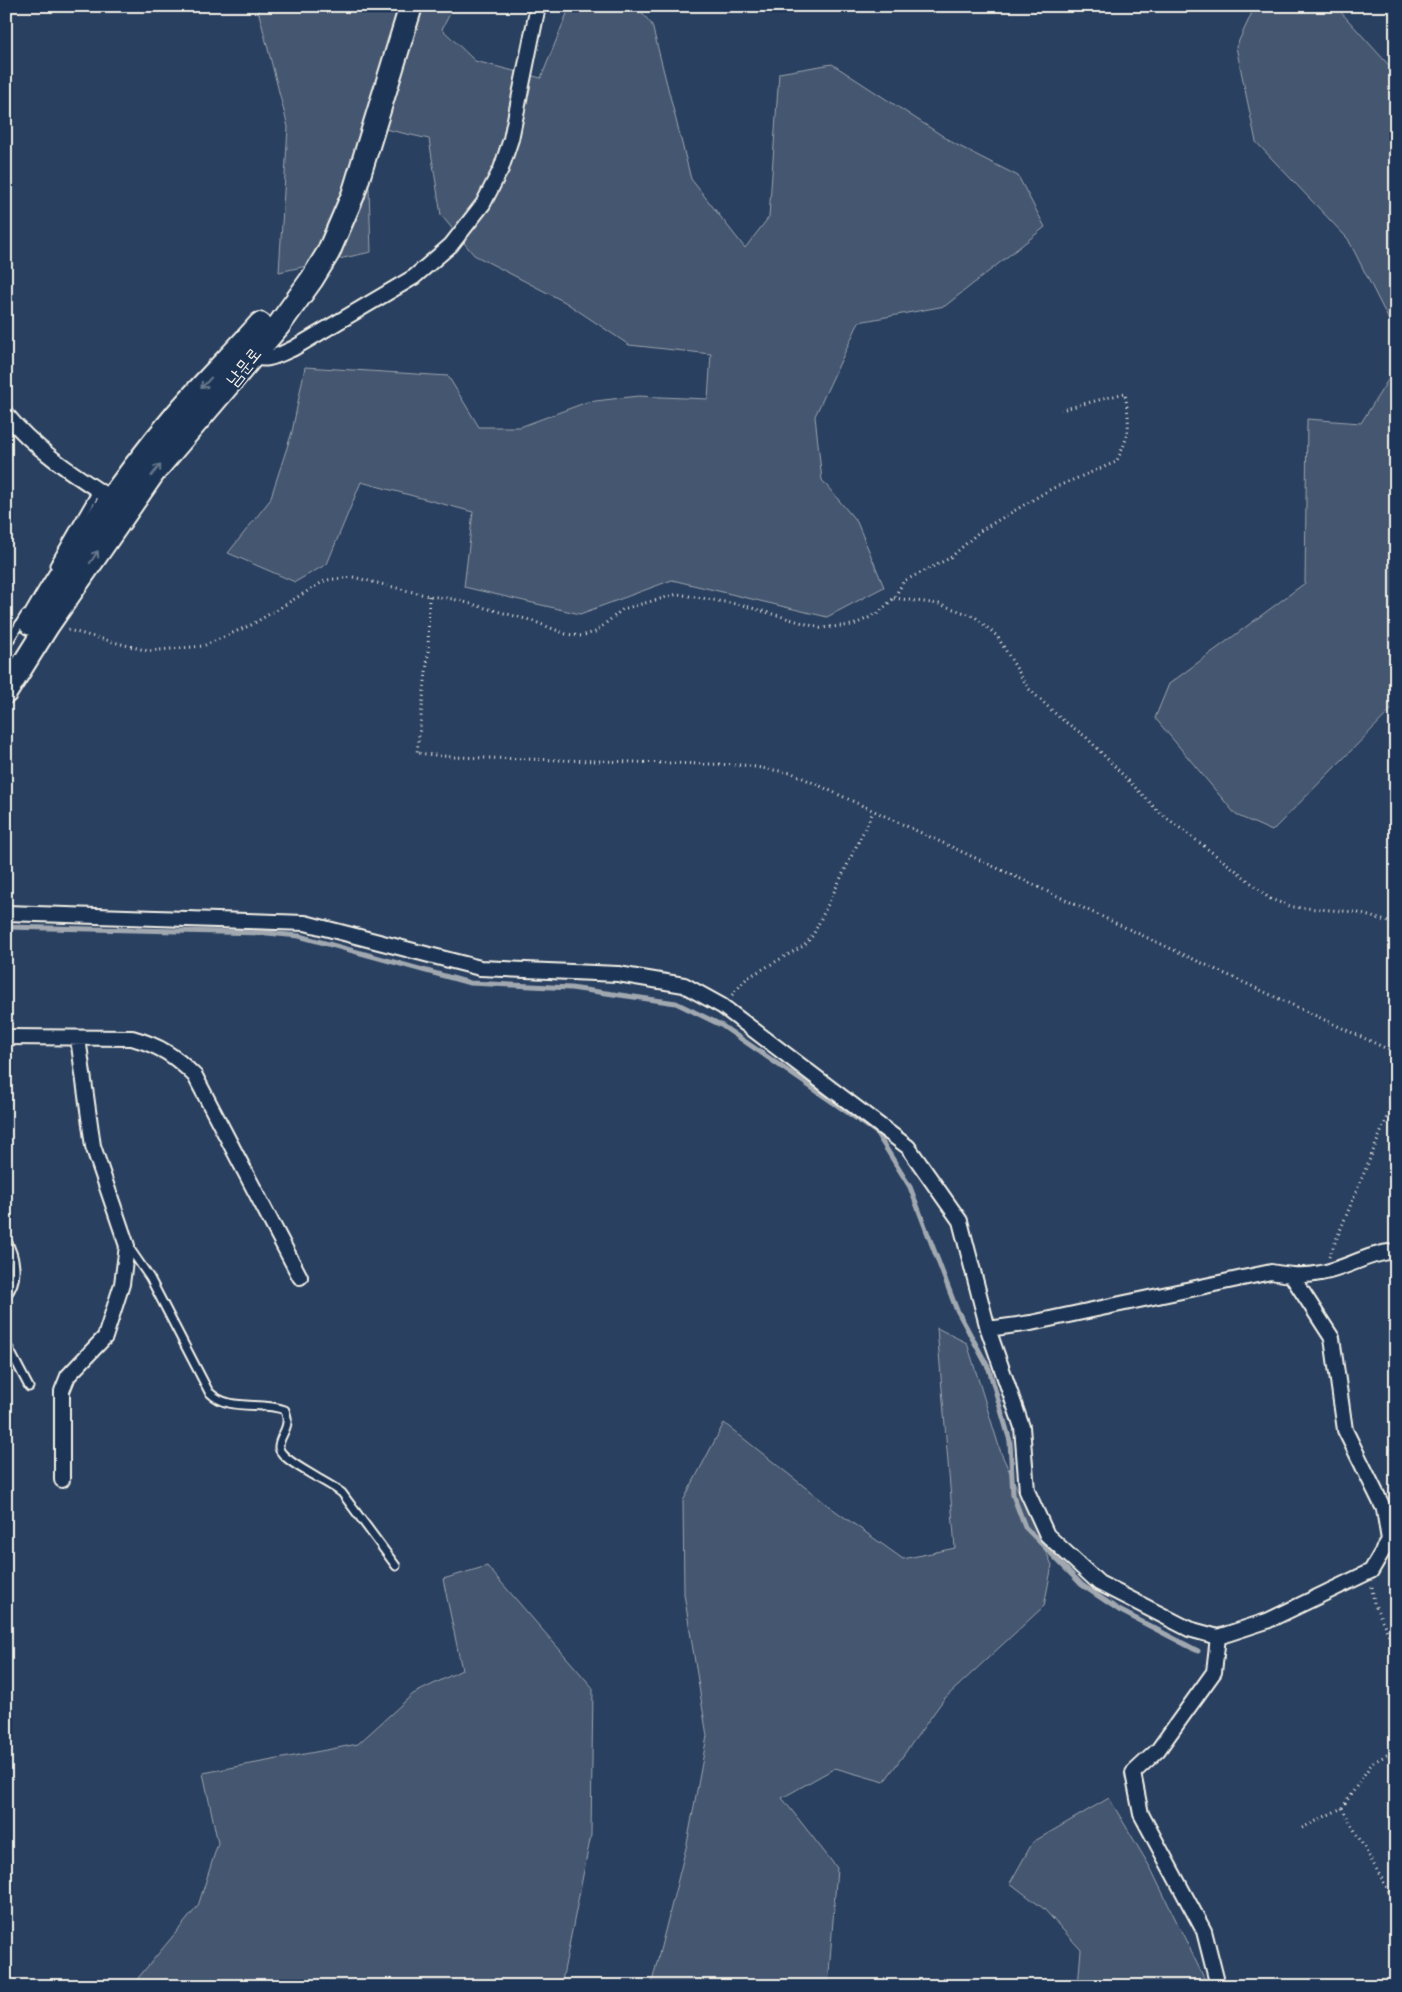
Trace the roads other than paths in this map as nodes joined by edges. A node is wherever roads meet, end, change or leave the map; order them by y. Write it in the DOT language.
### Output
graph roads {
  1 [pos="399,6"];
  2 [pos="411,6"];
  3 [pos="538,6"];
  4 [pos="246,352"];
  5 [pos="6,414"];
  6 [pos="112,499"];
  7 [pos="50,572"];
  8 [pos="30,605"];
  9 [pos="6,646"];
  10 [pos="6,669"];
  11 [pos="6,692"];
  12 [pos="6,913"];
  13 [pos="6,1037"];
  14 [pos="78,1038"];
  15 [pos="6,1239"];
  16 [pos="127,1246"];
  17 [pos="1396,1251"];
  18 [pos="300,1276"];
  19 [pos="1292,1276"];
  20 [pos="6,1296"];
  21 [pos="988,1329"];
  22 [pos="6,1343"];
  23 [pos="28,1387"];
  24 [pos="62,1480"];
  25 [pos="396,1566"];
  26 [pos="1218,1637"];
  27 [pos="1218,1986"];
  1 -- 4 [label="main road, 남문로"];
  2 -- 4 [label="main road, 남문로"];
  3 -- 4 [label="street"];
  4 -- 6 [label="main road, 남문로"];
  5 -- 6 [label="street"];
  6 -- 7 [label="lane"];
  6 -- 10 [label="main road, 남문로"];
  11 -- 6 [label="main road, 남문로, one-way"];
  8 -- 9 [label="lane"];
  12 -- 21 [label="street"];
  13 -- 14 [label="street"];
  14 -- 16 [label="street"];
  14 -- 18 [label="street"];
  15 -- 20 [label="lane"];
  16 -- 24 [label="street"];
  16 -- 25 [label="lane"];
  17 -- 19 [label="street"];
  19 -- 21 [label="street"];
  19 -- 26 [label="street"];
  21 -- 26 [label="street"];
  22 -- 23 [label="lane"];
  26 -- 27 [label="street"];
}
